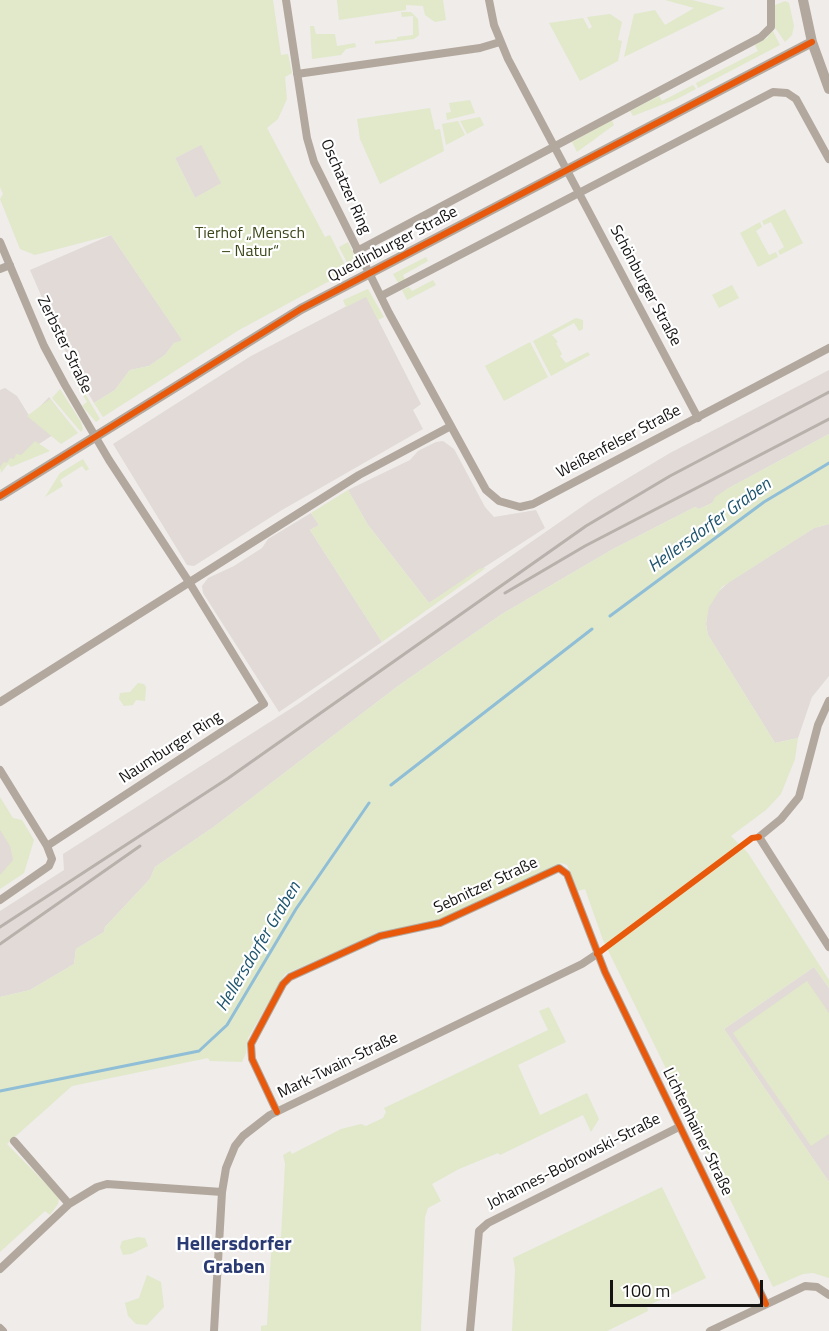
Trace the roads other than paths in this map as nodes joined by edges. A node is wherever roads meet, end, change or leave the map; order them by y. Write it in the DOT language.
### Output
graph roads {
  1 [pos="286,0"];
  2 [pos="489,0"];
  3 [pos="771,0"];
  4 [pos="803,0"];
  5 [pos="500,42"];
  6 [pos="812,42"];
  7 [pos="297,74"];
  8 [pos="829,89"];
  9 [pos="554,147"];
  10 [pos="829,159"];
  11 [pos="566,169"];
  12 [pos="578,193"];
  13 [pos="0,242"];
  14 [pos="357,251"];
  15 [pos="10,265"];
  16 [pos="0,269"];
  17 [pos="369,273"];
  18 [pos="381,296"];
  19 [pos="829,348"];
  20 [pos="698,418"];
  21 [pos="451,426"];
  22 [pos="95,436"];
  23 [pos="0,496"];
  24 [pos="189,582"];
  25 [pos="829,701"];
  26 [pos="0,702"];
  27 [pos="0,770"];
  28 [pos="47,846"];
  29 [pos="0,900"];
  30 [pos="829,947"];
  31 [pos="597,954"];
  32 [pos="605,972"];
  33 [pos="277,1112"];
  34 [pos="679,1127"];
  35 [pos="14,1142"];
  36 [pos="222,1192"];
  37 [pos="69,1204"];
  38 [pos="0,1269"];
  39 [pos="829,1295"];
  40 [pos="766,1304"];
  41 [pos="214,1331"];
  42 [pos="470,1331"];
  43 [pos="710,1331"];
  1 -- 7 [label="street, Oschatzer Ring"];
  2 -- 5 [label="street"];
  3 -- 9 [label="street, Quedlinburger Straße"];
  4 -- 6 [label="street"];
  5 -- 7 [label="street"];
  5 -- 9 [label="street"];
  6 -- 8 [label="street"];
  6 -- 11 [label="street, Quedlinburger Straße"];
  7 -- 14 [label="street, Oschatzer Ring"];
  9 -- 11 [label="street"];
  9 -- 14 [label="street, Quedlinburger Straße"];
  10 -- 12 [label="street"];
  11 -- 12 [label="street, Schönburger Straße"];
  11 -- 17 [label="street, Quedlinburger Straße"];
  12 -- 18 [label="street"];
  12 -- 20 [label="street, Schönburger Straße"];
  13 -- 15 [label="street, Zerbster Straße"];
  14 -- 17 [label="street, Oschatzer Ring"];
  15 -- 16 [label="street"];
  15 -- 22 [label="street, Zerbster Straße"];
  17 -- 18 [label="street, Weißenfelser Straße"];
  17 -- 22 [label="street, Quedlinburger Straße"];
  18 -- 21 [label="street, Weißenfelser Straße"];
  19 -- 20 [label="street, Weißenfelser Straße"];
  20 -- 21 [label="street, Weißenfelser Straße"];
  21 -- 24 [label="street"];
  22 -- 23 [label="street, Quedlinburger Straße"];
  22 -- 24 [label="street, Naumburger Ring"];
  24 -- 26 [label="street"];
  24 -- 28 [label="street, Naumburger Ring"];
  25 -- 30 [label="street"];
  27 -- 28 [label="street"];
  28 -- 29 [label="street"];
  31 -- 32 [label="street, Sebnitzer Straße"];
  31 -- 33 [label="street, Mark-Twain-Straße"];
  31 -- 33 [label="street, Sebnitzer Straße"];
  32 -- 34 [label="street, Lichtenhainer Straße"];
  33 -- 36 [label="street, Mark-Twain-Straße"];
  34 -- 40 [label="street, Lichtenhainer Straße"];
  34 -- 42 [label="street, Johannes-Bobrowski-Straße"];
  35 -- 37 [label="street"];
  36 -- 37 [label="street"];
  36 -- 41 [label="street, Mark-Twain-Straße"];
  37 -- 38 [label="street"];
  39 -- 40 [label="street"];
  40 -- 43 [label="street"];
}
